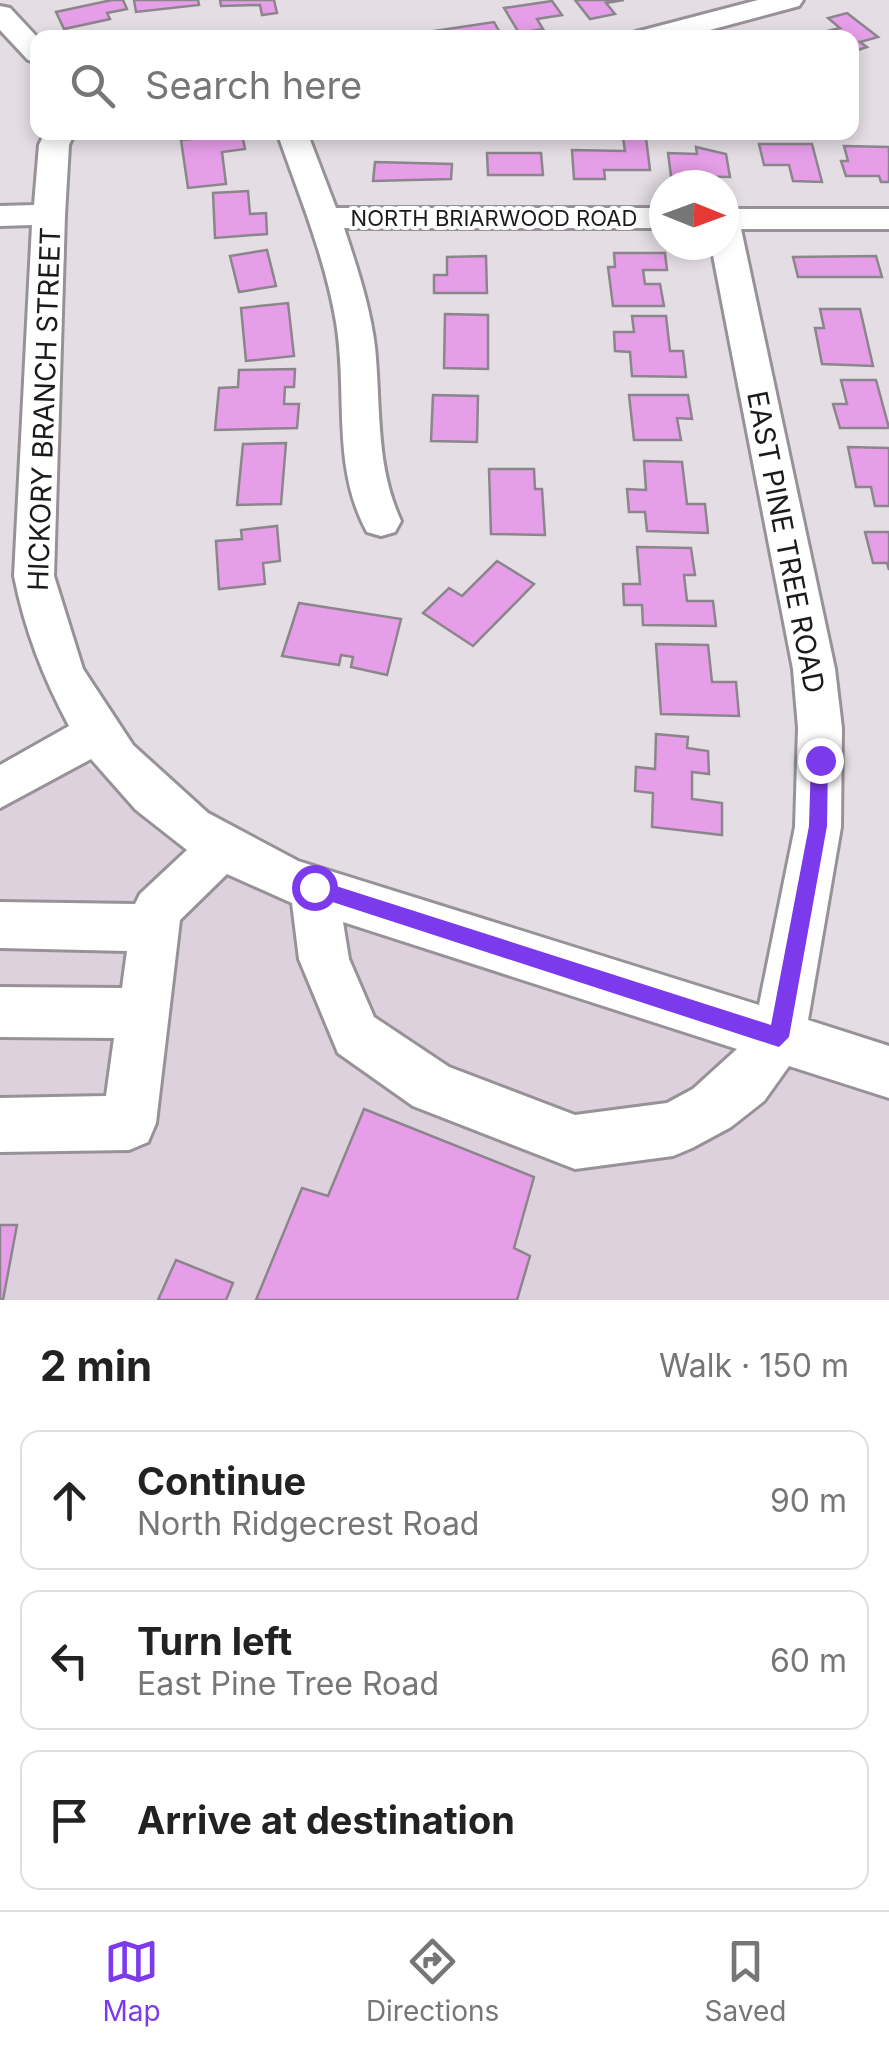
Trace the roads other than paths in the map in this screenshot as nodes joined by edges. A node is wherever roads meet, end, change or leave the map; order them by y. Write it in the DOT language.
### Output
graph roads {
  1 [pos="12,0"];
  2 [pos="789,0"];
  3 [pos="0,4"];
  4 [pos="0,14"];
  5 [pos="676,30"];
  6 [pos="30,46"];
  7 [pos="56,140"];
  8 [pos="295,140"];
  9 [pos="49,215"];
  10 [pos="0,216"];
  11 [pos="324,218"];
  12 [pos="649,218"];
  13 [pos="889,219"];
  14 [pos="739,222"];
  15 [pos="732,260"];
  16 [pos="381,522"];
  17 [pos="95,734"];
  18 [pos="0,788"];
  19 [pos="223,846"];
  20 [pos="314,887"];
  21 [pos="0,924"];
  22 [pos="154,928"];
  23 [pos="0,1012"];
  24 [pos="143,1013"];
  25 [pos="779,1037"];
  26 [pos="889,1072"];
  27 [pos="0,1124"];
  1 -- 3 [label="street"];
  2 -- 5 [label="street"];
  4 -- 6 [label="street"];
  7 -- 9 [label="street, HICKORY BRANCH STREET"];
  8 -- 11 [label="street"];
  9 -- 10 [label="street"];
  9 -- 17 [label="street, HICKORY BRANCH STREET"];
  11 -- 12 [label="street, NORTH BRIARWOOD ROAD"];
  11 -- 16 [label="street"];
  13 -- 14 [label="street"];
  15 -- 25 [label="street, EAST PINE TREE ROAD"];
  17 -- 18 [label="street"];
  17 -- 19 [label="street, HICKORY BRANCH STREET"];
  19 -- 20 [label="street, HICKORY BRANCH STREET"];
  19 -- 22 [label="street"];
  20 -- 25 [label="street, HICKORY BRANCH STREET"];
  20 -- 25 [label="street"];
  21 -- 22 [label="street"];
  22 -- 24 [label="street"];
  23 -- 24 [label="street"];
  24 -- 27 [label="street"];
  25 -- 26 [label="street, HICKORY BRANCH STREET"];
}
